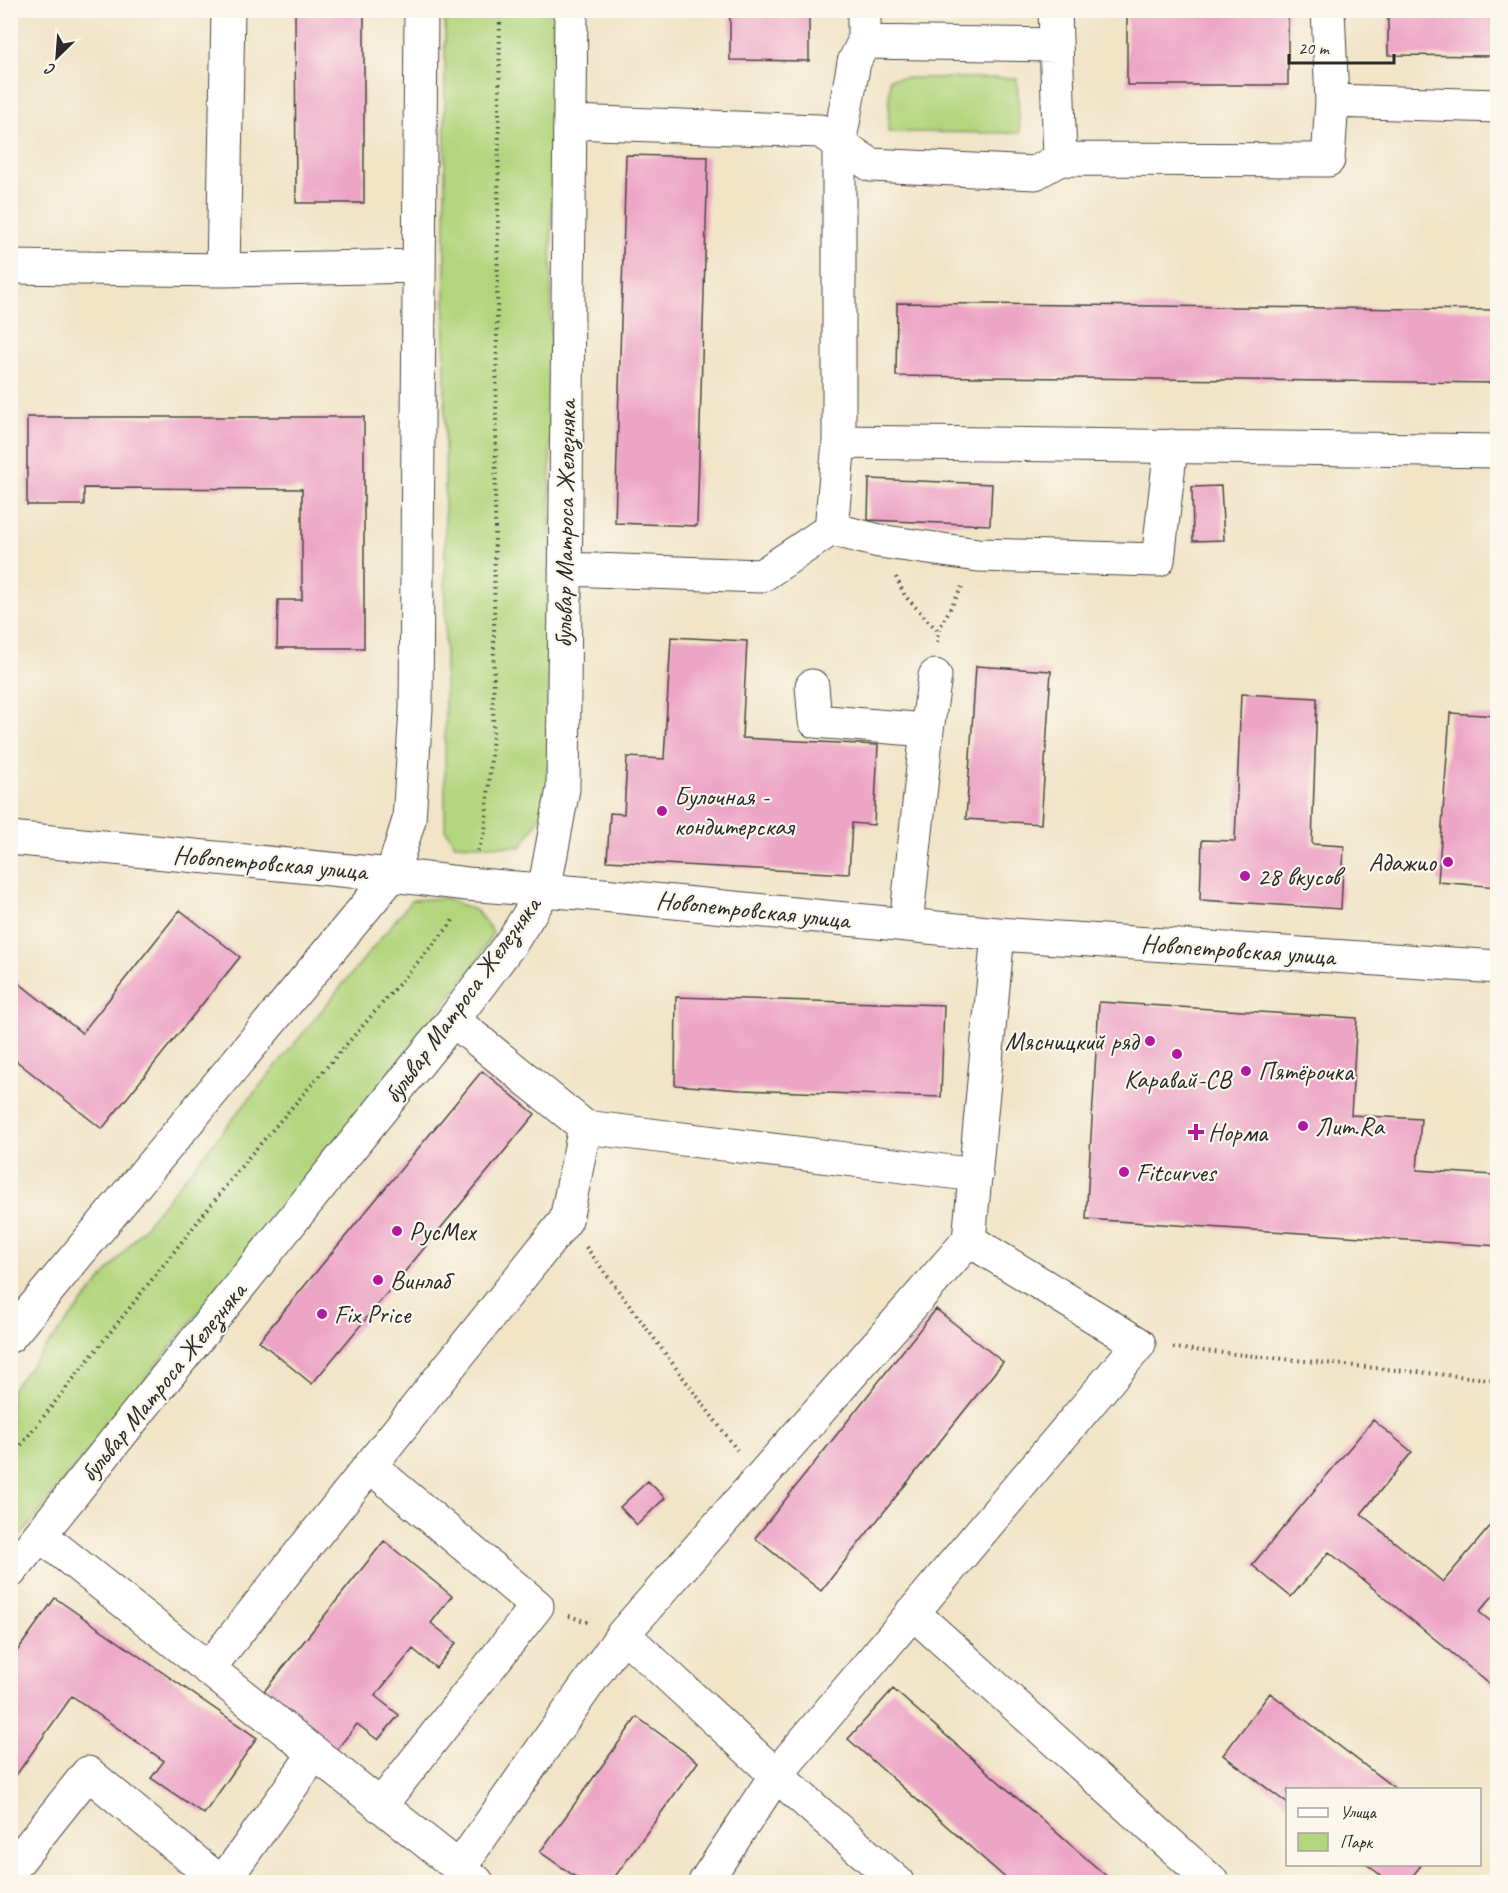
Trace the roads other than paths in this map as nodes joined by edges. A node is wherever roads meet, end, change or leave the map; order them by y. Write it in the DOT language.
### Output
graph roads {
  1 [pos="228,10"];
  2 [pos="421,10"];
  3 [pos="571,10"];
  4 [pos="1055,10"];
  5 [pos="1328,10"];
  6 [pos="864,26"];
  7 [pos="1056,45"];
  8 [pos="1332,101"];
  9 [pos="1497,106"];
  10 [pos="570,122"];
  11 [pos="839,145"];
  12 [pos="1060,159"];
  13 [pos="419,266"];
  14 [pos="10,267"];
  15 [pos="223,270"];
  16 [pos="839,442"];
  17 [pos="1171,446"];
  18 [pos="1497,451"];
  19 [pos="831,529"];
  20 [pos="565,569"];
  21 [pos="935,676"];
  22 [pos="812,686"];
  23 [pos="927,730"];
  24 [pos="10,838"];
  25 [pos="392,875"];
  26 [pos="544,891"];
  27 [pos="906,925"];
  28 [pos="998,934"];
  29 [pos="1497,967"];
  30 [pos="453,1020"];
  31 [pos="585,1127"];
  32 [pos="976,1175"];
  33 [pos="969,1240"];
  34 [pos="10,1336"];
  35 [pos="370,1466"];
  36 [pos="40,1535"];
  37 [pos="10,1572"];
  38 [pos="912,1612"];
  39 [pos="623,1634"];
  40 [pos="208,1669"];
  41 [pos="315,1754"];
  42 [pos="776,1775"];
  43 [pos="380,1806"];
  44 [pos="10,1871"];
  45 [pos="468,1875"];
  46 [pos="222,1882"];
  47 [pos="705,1882"];
  48 [pos="897,1882"];
  49 [pos="1212,1882"];
  1 -- 15 [label="street"];
  2 -- 13 [label="street"];
  3 -- 10 [label="street, бульвар Матроса Железняка"];
  4 -- 7 [label="street"];
  5 -- 8 [label="street"];
  6 -- 7 [label="street"];
  6 -- 11 [label="street"];
  7 -- 12 [label="street"];
  8 -- 9 [label="street"];
  8 -- 12 [label="street"];
  10 -- 11 [label="street"];
  10 -- 20 [label="street, бульвар Матроса Железняка"];
  11 -- 12 [label="street"];
  11 -- 16 [label="street"];
  13 -- 15 [label="street"];
  13 -- 25 [label="street"];
  14 -- 15 [label="street"];
  16 -- 17 [label="street"];
  16 -- 19 [label="street"];
  17 -- 18 [label="street"];
  17 -- 19 [label="street"];
  19 -- 20 [label="street"];
  20 -- 26 [label="street, бульвар Матроса Железняка"];
  21 -- 23 [label="street"];
  22 -- 23 [label="street"];
  23 -- 27 [label="street"];
  24 -- 25 [label="street, Новопетровская улица"];
  25 -- 26 [label="street, Новопетровская улица"];
  25 -- 34 [label="street"];
  26 -- 27 [label="street, Новопетровская улица"];
  26 -- 30 [label="street, бульвар Матроса Железняка"];
  27 -- 28 [label="street, Новопетровская улица"];
  28 -- 29 [label="street, Новопетровская улица"];
  28 -- 32 [label="street"];
  30 -- 31 [label="street"];
  30 -- 36 [label="street, бульвар Матроса Железняка"];
  31 -- 32 [label="street"];
  31 -- 35 [label="street"];
  32 -- 33 [label="street"];
  33 -- 38 [label="street"];
  33 -- 39 [label="street"];
  35 -- 40 [label="street"];
  35 -- 43 [label="street"];
  36 -- 37 [label="street, бульвар Матроса Железняка"];
  36 -- 40 [label="street"];
  38 -- 42 [label="street"];
  38 -- 49 [label="street"];
  39 -- 42 [label="street"];
  39 -- 45 [label="street"];
  40 -- 41 [label="street"];
  41 -- 43 [label="street"];
  41 -- 46 [label="street"];
  42 -- 47 [label="street"];
  42 -- 48 [label="street"];
  43 -- 45 [label="street"];
  44 -- 46 [label="street"];
}
